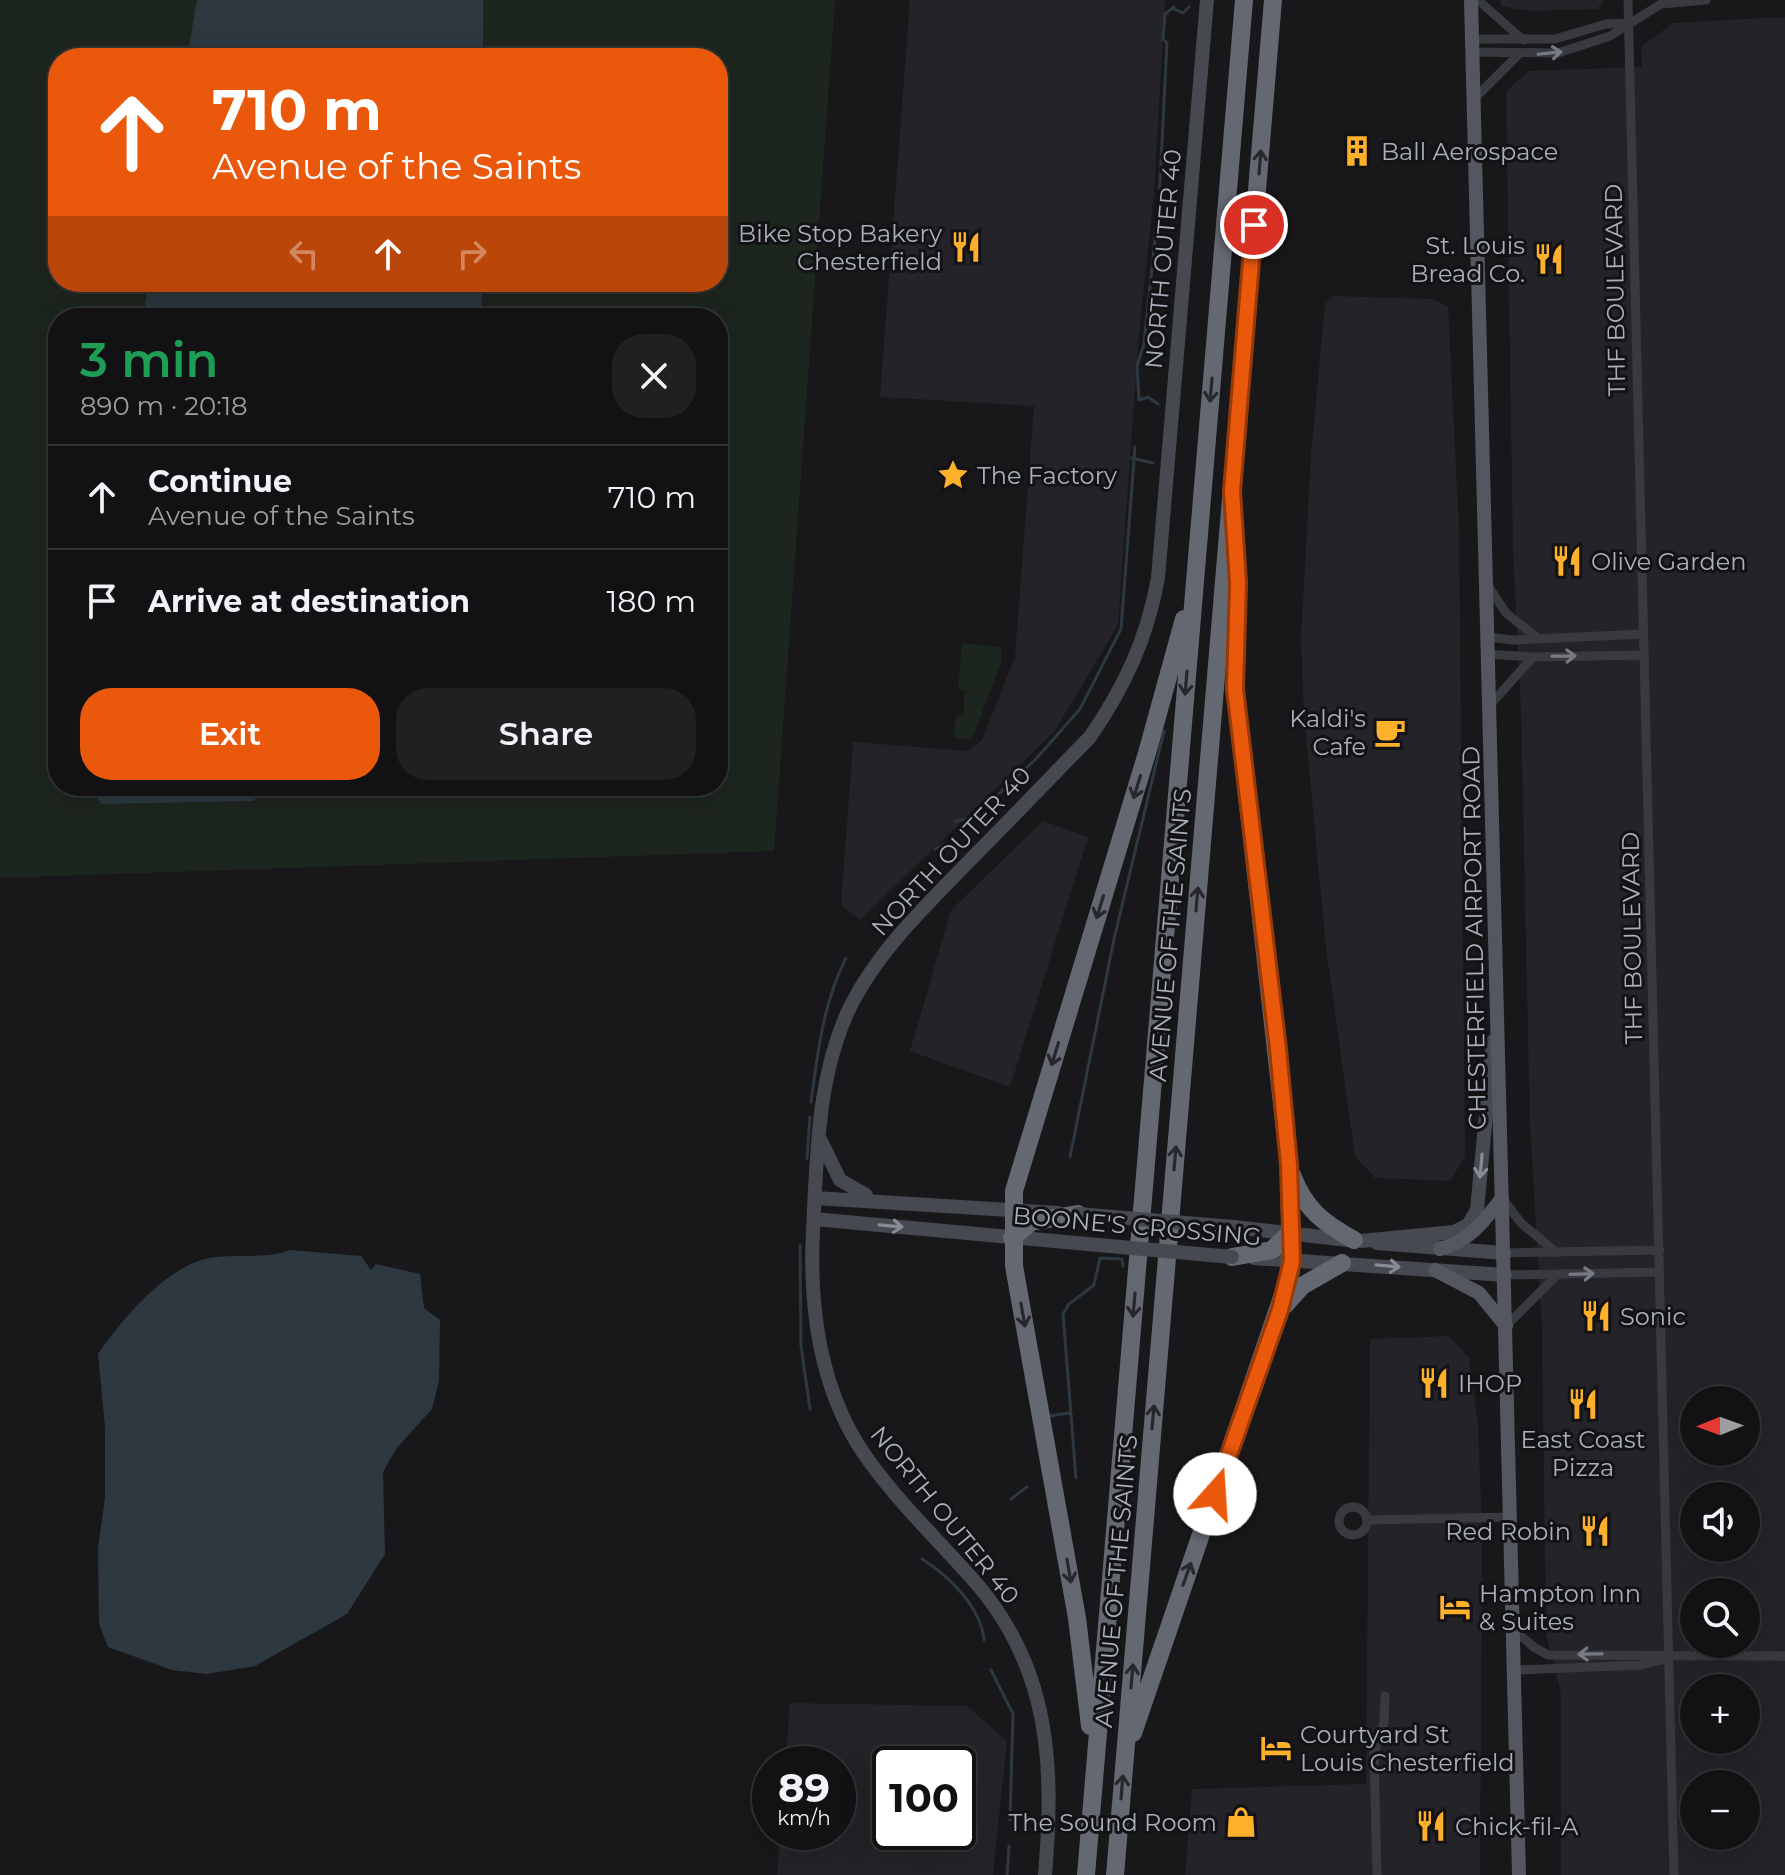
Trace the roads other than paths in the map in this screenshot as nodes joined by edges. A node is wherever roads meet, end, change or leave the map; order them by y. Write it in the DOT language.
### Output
graph roads {
  1 [pos="1207,0"];
  2 [pos="1244,0"];
  3 [pos="1273,0"];
  4 [pos="1471,0"];
  5 [pos="1478,0"];
  6 [pos="1628,0"];
  7 [pos="1706,0"];
  8 [pos="1630,23"];
  9 [pos="1523,40"];
  10 [pos="1472,46"];
  11 [pos="1518,55"];
  12 [pos="1474,99"];
  13 [pos="1232,491"];
  14 [pos="1195,578"];
  15 [pos="1487,583"];
  16 [pos="1644,634"];
  17 [pos="1488,637"];
  18 [pos="1539,639"];
  19 [pos="1488,654"];
  20 [pos="1644,655"];
  21 [pos="1533,657"];
  22 [pos="1490,705"];
  23 [pos="1496,1005"];
  24 [pos="819,1138"];
  25 [pos="1289,1165"];
  26 [pos="815,1198"];
  27 [pos="1502,1198"];
  28 [pos="886,1201"];
  29 [pos="1012,1209"];
  30 [pos="1078,1214"];
  31 [pos="814,1219"];
  32 [pos="1291,1232"];
  33 [pos="1012,1238"];
  34 [pos="1357,1241"];
  35 [pos="1440,1249"];
  36 [pos="1660,1250"];
  37 [pos="1504,1253"];
  38 [pos="1557,1253"];
  39 [pos="1232,1257"];
  40 [pos="1292,1261"];
  41 [pos="1342,1263"];
  42 [pos="1435,1270"];
  43 [pos="1660,1272"];
  44 [pos="1505,1275"];
  45 [pos="1557,1275"];
  46 [pos="1280,1310"];
  47 [pos="1506,1326"];
  48 [pos="1511,1517"];
  49 [pos="1367,1520"];
  50 [pos="1513,1629"];
  51 [pos="1785,1656"];
  52 [pos="1668,1658"];
  53 [pos="1515,1670"];
  54 [pos="1385,1696"];
  55 [pos="1125,1754"];
  56 [pos="1095,1768"];
  57 [pos="1519,1859"];
  58 [pos="1045,1875"];
  59 [pos="1086,1875"];
  60 [pos="1115,1875"];
  61 [pos="1377,1875"];
  62 [pos="1507,1875"];
  63 [pos="1519,1875"];
  64 [pos="1529,1875"];
  65 [pos="1674,1875"];
  1 -- 24 [label="street, NORTH OUTER 40"];
  2 -- 14 [label="highway, AVENUE OF THE SAINTS, one-way"];
  13 -- 3 [label="highway, AVENUE OF THE SAINTS, one-way"];
  4 -- 10 [label="main road, CHESTERFIELD AIRPORT ROAD"];
  5 -- 9 [label="street"];
  6 -- 8 [label="street, THF BOULEVARD"];
  7 -- 8 [label="street"];
  8 -- 9 [label="street"];
  11 -- 8 [label="street, one-way"];
  8 -- 16 [label="street, THF BOULEVARD"];
  9 -- 10 [label="street"];
  10 -- 11 [label="street"];
  10 -- 12 [label="main road, CHESTERFIELD AIRPORT ROAD"];
  11 -- 12 [label="street"];
  12 -- 15 [label="main road, CHESTERFIELD AIRPORT ROAD"];
  13 -- 25 [label="highway"];
  55 -- 13 [label="highway, AVENUE OF THE SAINTS, one-way"];
  14 -- 29 [label="highway, one-way"];
  14 -- 56 [label="highway, AVENUE OF THE SAINTS, one-way"];
  15 -- 17 [label="main road, CHESTERFIELD AIRPORT ROAD"];
  15 -- 18 [label="street"];
  16 -- 18 [label="street"];
  16 -- 20 [label="street, THF BOULEVARD"];
  17 -- 18 [label="street"];
  17 -- 19 [label="main road, CHESTERFIELD AIRPORT ROAD"];
  19 -- 21 [label="street"];
  19 -- 22 [label="main road, CHESTERFIELD AIRPORT ROAD"];
  21 -- 20 [label="street, one-way"];
  20 -- 36 [label="street, THF BOULEVARD"];
  21 -- 22 [label="street"];
  22 -- 23 [label="main road, CHESTERFIELD AIRPORT ROAD"];
  23 -- 27 [label="main road, CHESTERFIELD AIRPORT ROAD"];
  23 -- 34 [label="street, one-way"];
  24 -- 26 [label="street, NORTH OUTER 40"];
  24 -- 28 [label="street"];
  25 -- 32 [label="highway"];
  25 -- 34 [label="highway"];
  26 -- 28 [label="street, BOONE'S CROSSING"];
  26 -- 31 [label="street, NORTH OUTER 40"];
  27 -- 35 [label="main road"];
  27 -- 37 [label="main road, CHESTERFIELD AIRPORT ROAD"];
  27 -- 38 [label="street"];
  28 -- 29 [label="street, BOONE'S CROSSING"];
  29 -- 30 [label="street, BOONE'S CROSSING"];
  29 -- 33 [label="highway"];
  30 -- 32 [label="street, BOONE'S CROSSING, bridge"];
  30 -- 33 [label="highway"];
  31 -- 33 [label="street, BOONE'S CROSSING, one-way"];
  31 -- 58 [label="street, NORTH OUTER 40"];
  32 -- 34 [label="street, BOONE'S CROSSING"];
  32 -- 39 [label="highway"];
  32 -- 40 [label="highway"];
  33 -- 39 [label="street, BOONE'S CROSSING, bridge"];
  33 -- 56 [label="highway, one-way"];
  34 -- 35 [label="street, BOONE'S CROSSING"];
  35 -- 37 [label="street, BOONE'S CROSSING"];
  36 -- 38 [label="street"];
  36 -- 43 [label="street, THF BOULEVARD"];
  37 -- 38 [label="street"];
  37 -- 44 [label="main road, CHESTERFIELD AIRPORT ROAD"];
  39 -- 40 [label="street, BOONE'S CROSSING"];
  40 -- 41 [label="street, BOONE'S CROSSING"];
  40 -- 46 [label="highway"];
  41 -- 42 [label="street, BOONE'S CROSSING, one-way"];
  41 -- 46 [label="highway"];
  42 -- 44 [label="street, BOONE'S CROSSING"];
  42 -- 47 [label="main road"];
  45 -- 43 [label="street, one-way"];
  43 -- 52 [label="street, THF BOULEVARD"];
  44 -- 45 [label="street"];
  44 -- 47 [label="main road, CHESTERFIELD AIRPORT ROAD"];
  45 -- 47 [label="street"];
  55 -- 46 [label="highway, one-way"];
  47 -- 48 [label="main road, CHESTERFIELD AIRPORT ROAD"];
  48 -- 49 [label="street"];
  48 -- 50 [label="main road, CHESTERFIELD AIRPORT ROAD"];
  52 -- 50 [label="street, one-way"];
  50 -- 53 [label="main road, CHESTERFIELD AIRPORT ROAD"];
  51 -- 52 [label="street"];
  52 -- 53 [label="street"];
  52 -- 65 [label="street, THF BOULEVARD"];
  53 -- 57 [label="main road, CHESTERFIELD AIRPORT ROAD"];
  54 -- 61 [label="street"];
  60 -- 55 [label="highway, AVENUE OF THE SAINTS, one-way"];
  56 -- 59 [label="highway, AVENUE OF THE SAINTS"];
  57 -- 62 [label="main road"];
  57 -- 63 [label="main road, CHESTERFIELD AIRPORT ROAD"];
  57 -- 64 [label="main road"];
}
